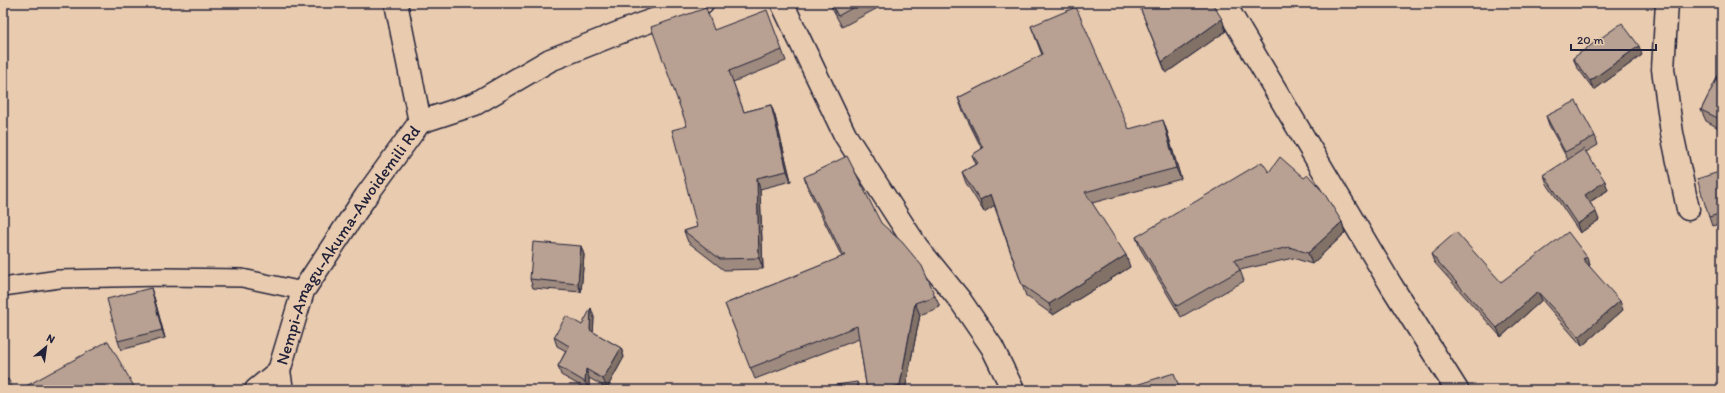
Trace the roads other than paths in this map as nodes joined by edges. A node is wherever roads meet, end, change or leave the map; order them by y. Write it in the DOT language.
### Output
graph roads {
  1 [pos="396,3"];
  2 [pos="702,3"];
  3 [pos="782,3"];
  4 [pos="1224,3"];
  5 [pos="1667,3"];
  6 [pos="420,122"];
  7 [pos="1688,209"];
  8 [pos="3,287"];
  9 [pos="303,291"];
  10 [pos="281,381"];
  11 [pos="256,390"];
  12 [pos="1013,390"];
  13 [pos="1457,390"];
  1 -- 6 [label="street"];
  2 -- 6 [label="street, Nempi-Amagu-Akuma-Awoidemili Rd"];
  3 -- 12 [label="street"];
  4 -- 13 [label="street"];
  5 -- 7 [label="street"];
  6 -- 9 [label="street, Nempi-Amagu-Akuma-Awoidemili Rd"];
  8 -- 9 [label="lane"];
  9 -- 10 [label="street, Nempi-Amagu-Akuma-Awoidemili Rd"];
  10 -- 11 [label="street"];
}
